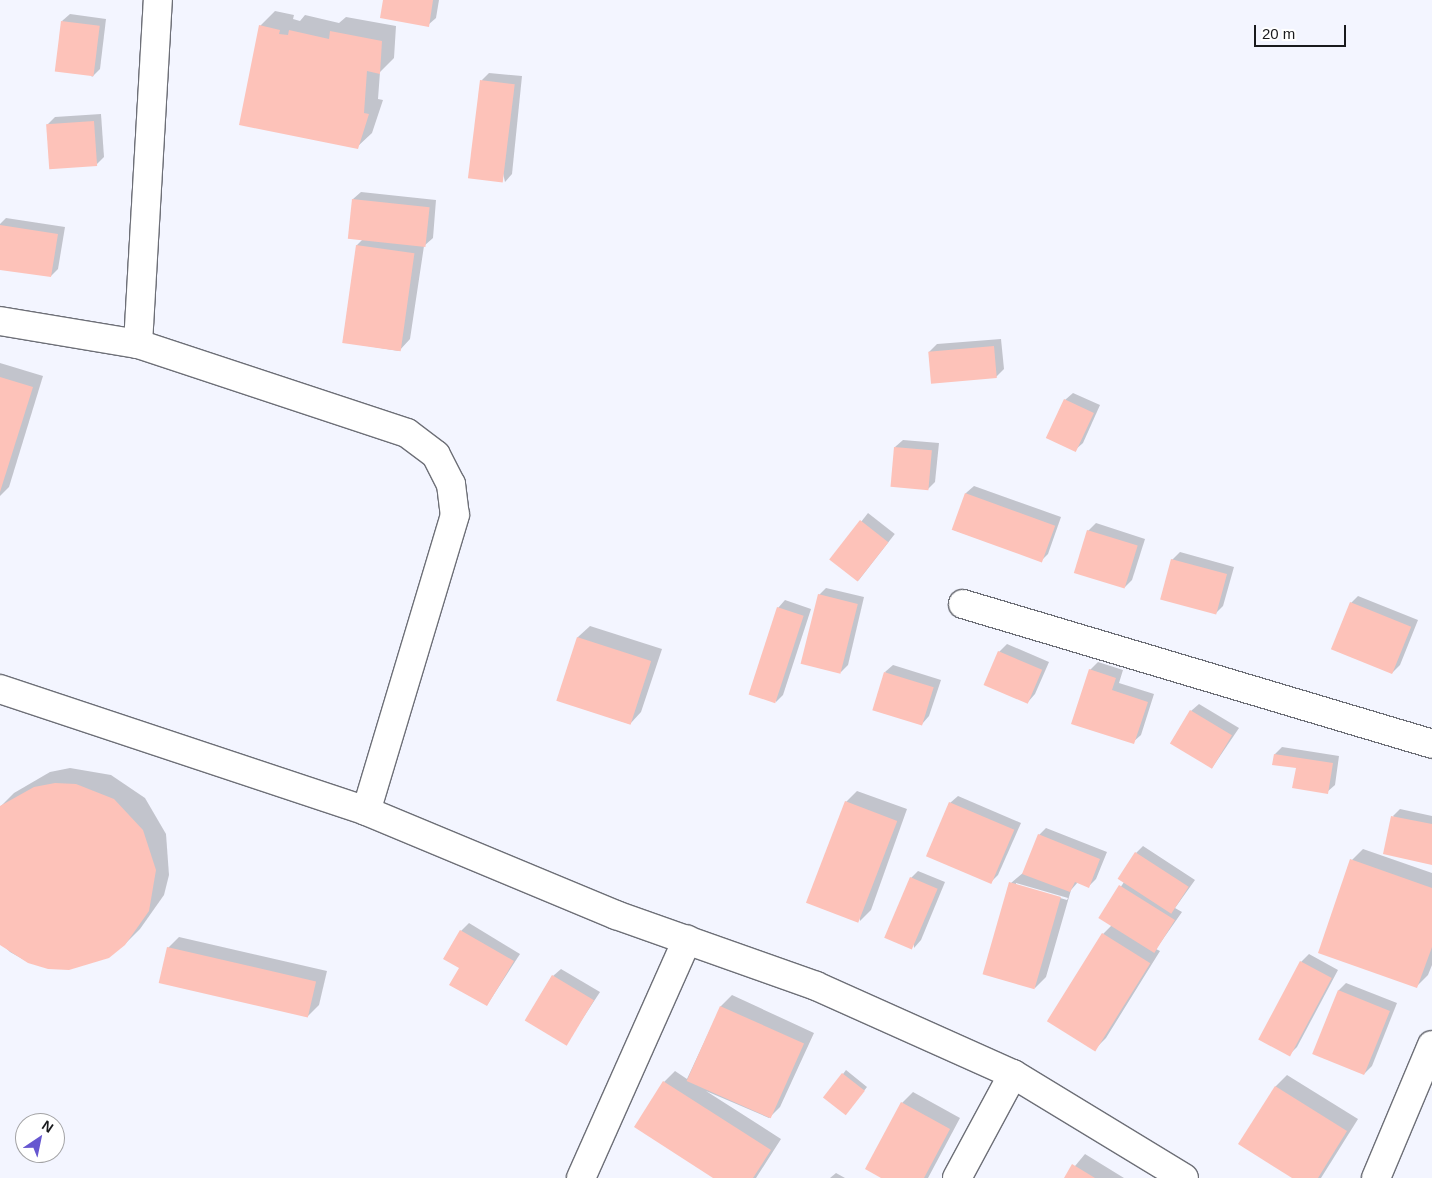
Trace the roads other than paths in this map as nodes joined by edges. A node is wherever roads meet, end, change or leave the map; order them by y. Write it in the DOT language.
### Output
graph roads {
  1 [pos="158,0"];
  2 [pos="0,321"];
  3 [pos="138,344"];
  4 [pos="963,604"];
  5 [pos="0,689"];
  6 [pos="1432,744"];
  7 [pos="366,811"];
  8 [pos="687,940"];
  9 [pos="1432,1045"];
  10 [pos="1013,1074"];
  11 [pos="580,1178"];
  12 [pos="957,1178"];
  13 [pos="1184,1178"];
  14 [pos="1376,1178"];
  1 -- 3 [label="street"];
  2 -- 3 [label="street"];
  3 -- 7 [label="street"];
  4 -- 6 [label="street"];
  5 -- 7 [label="street"];
  7 -- 8 [label="street"];
  8 -- 10 [label="street"];
  8 -- 11 [label="street"];
  9 -- 14 [label="street"];
  10 -- 12 [label="street"];
  10 -- 13 [label="street"];
}
